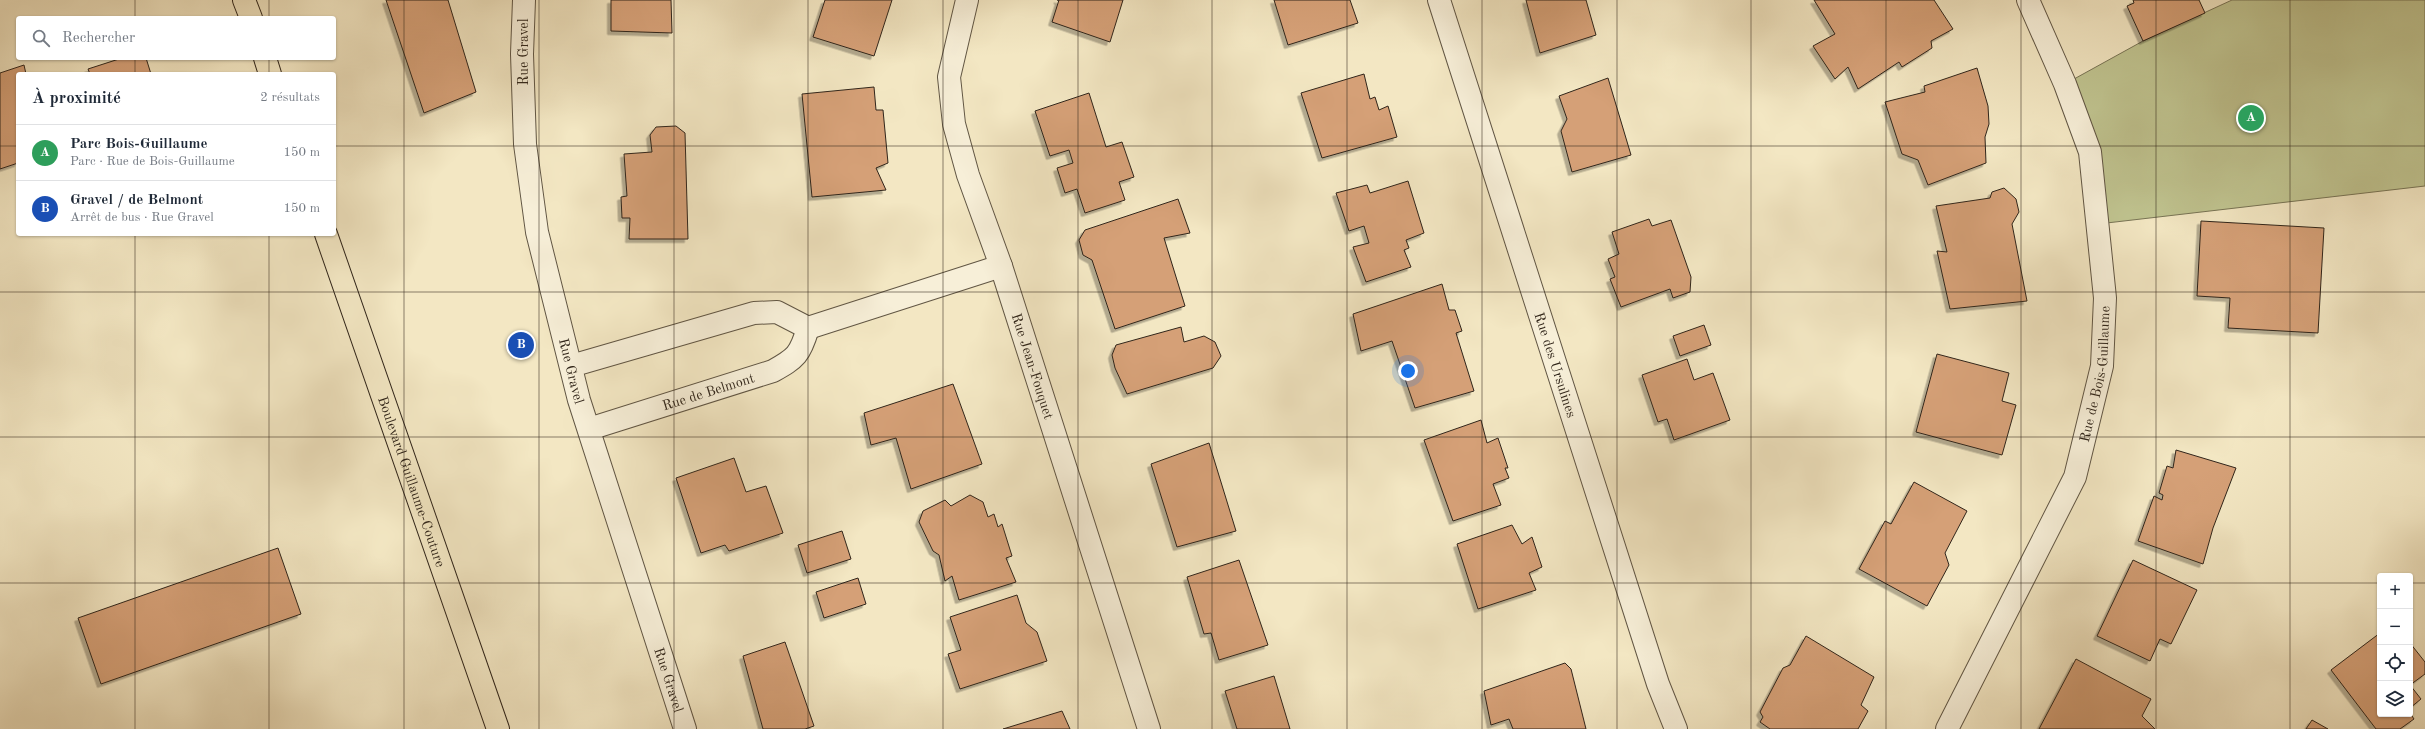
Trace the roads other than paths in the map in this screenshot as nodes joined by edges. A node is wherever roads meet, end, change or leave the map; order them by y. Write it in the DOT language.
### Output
graph roads {
  1 [pos="244,0"];
  2 [pos="524,0"];
  3 [pos="967,0"];
  4 [pos="1440,0"];
  5 [pos="2028,0"];
  6 [pos="250,16"];
  7 [pos="266,60"];
  8 [pos="269,72"];
  9 [pos="327,236"];
  10 [pos="1001,266"];
  11 [pos="808,328"];
  12 [pos="571,366"];
  13 [pos="589,429"];
  14 [pos="498,729"];
  15 [pos="685,729"];
  16 [pos="1149,729"];
  17 [pos="1676,729"];
  18 [pos="1947,729"];
  1 -- 6 [label="main road"];
  2 -- 12 [label="street, Rue Gravel"];
  3 -- 10 [label="street, Rue Jean-Fouquet"];
  4 -- 17 [label="street, Rue des Ursulines"];
  5 -- 18 [label="street, Rue de Bois-Guillaume"];
  7 -- 8 [label="main road"];
  9 -- 14 [label="main road, Boulevard Guillaume-Couture"];
  10 -- 11 [label="street"];
  10 -- 16 [label="street, Rue Jean-Fouquet"];
  11 -- 12 [label="street"];
  11 -- 13 [label="street, Rue de Belmont"];
  12 -- 13 [label="street, Rue Gravel"];
  13 -- 15 [label="street, Rue Gravel"];
}
